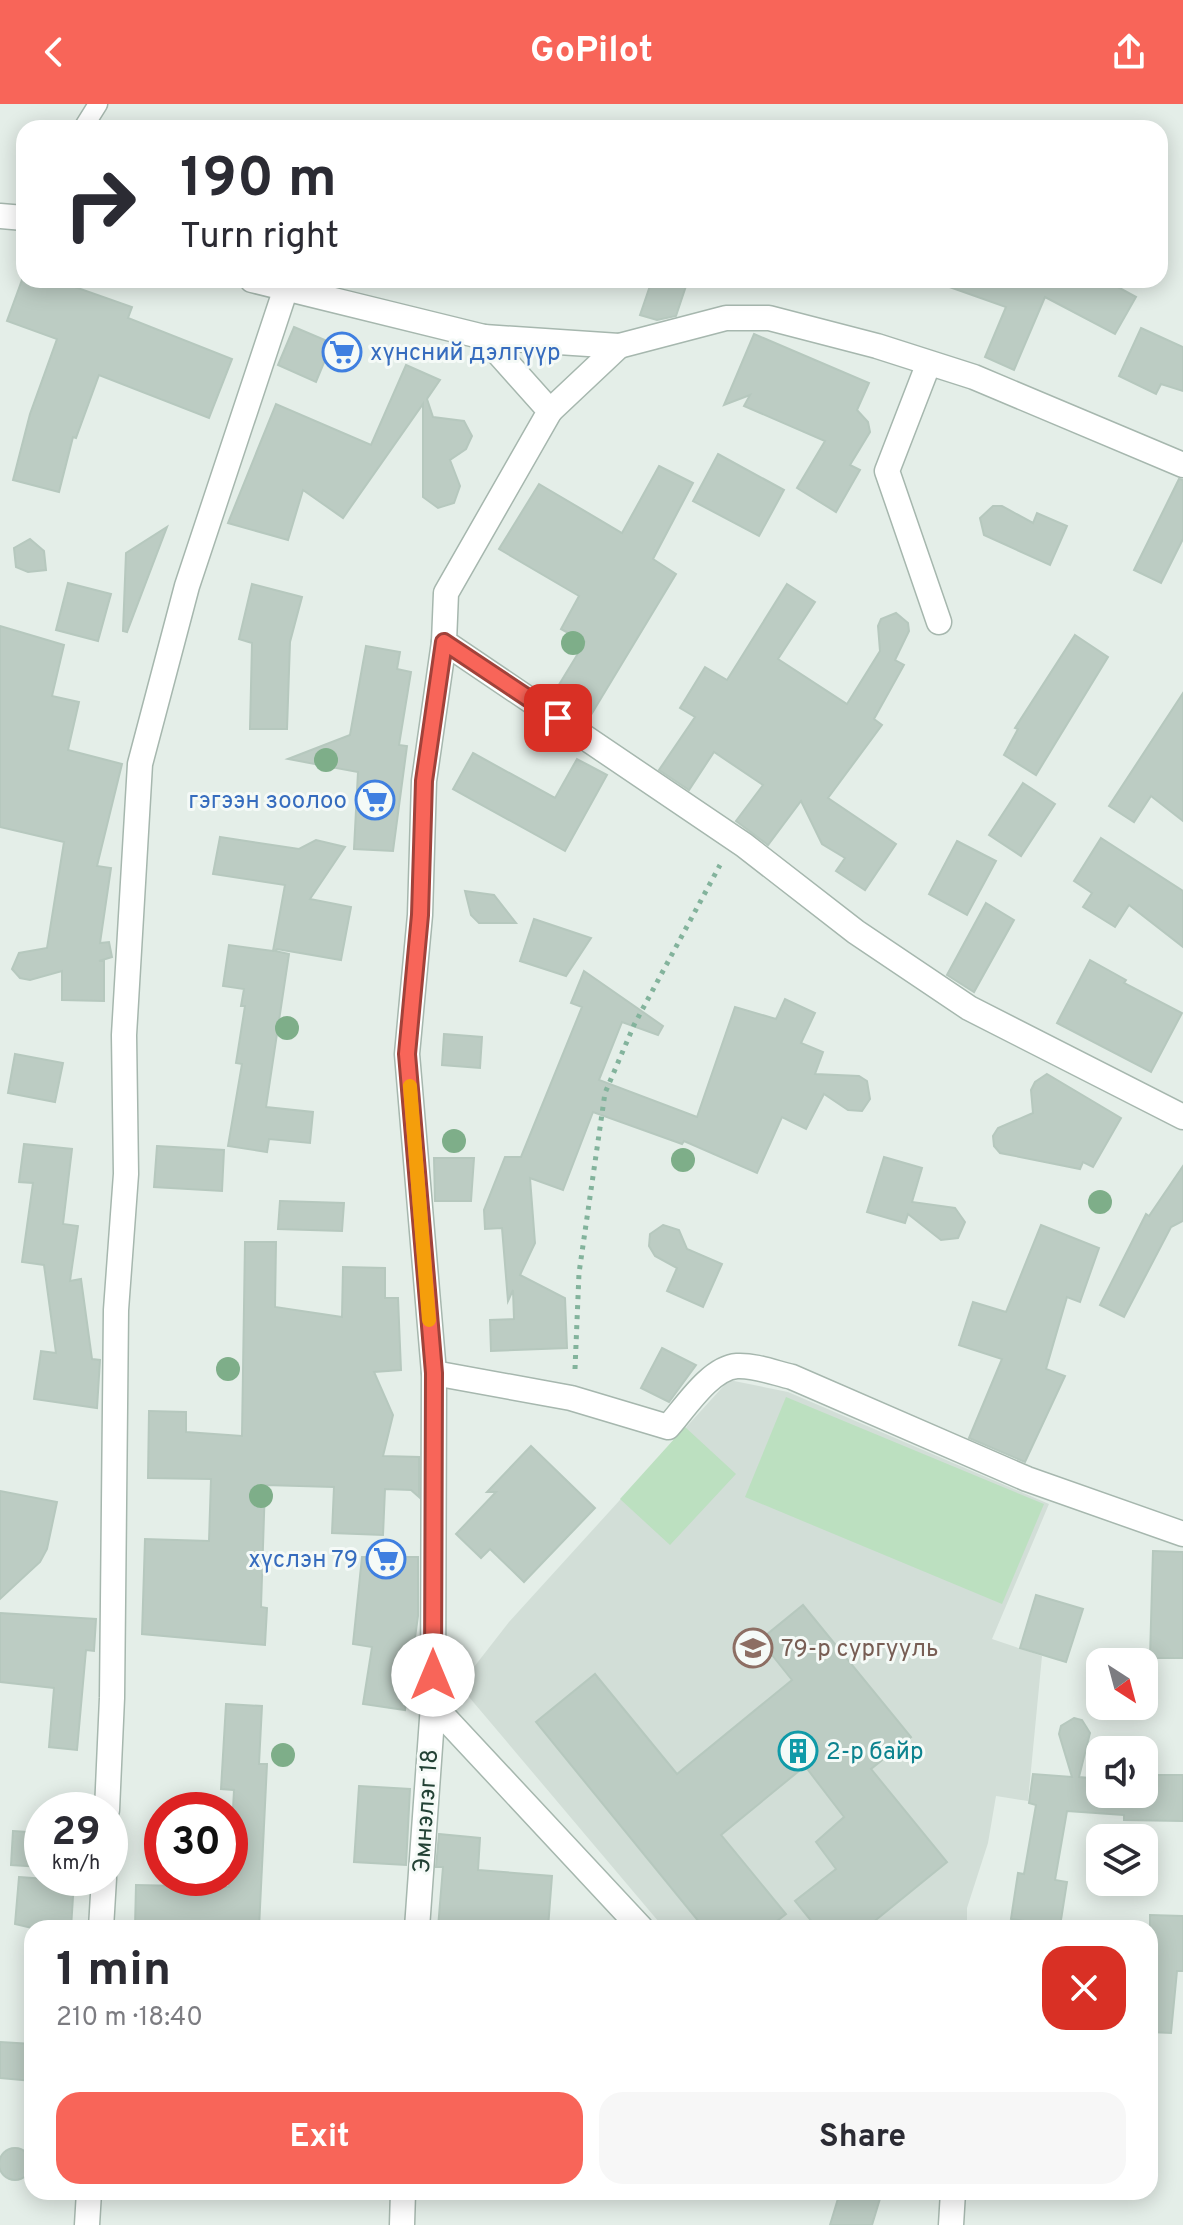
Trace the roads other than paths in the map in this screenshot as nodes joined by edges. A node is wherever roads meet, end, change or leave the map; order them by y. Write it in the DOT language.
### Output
graph roads {
  1 [pos="276,288"];
  2 [pos="285,291"];
  3 [pos="484,337"];
  4 [pos="619,346"];
  5 [pos="928,365"];
  6 [pos="550,411"];
  7 [pos="1183,465"];
  8 [pos="939,622"];
  9 [pos="444,642"];
  10 [pos="1183,1117"];
  11 [pos="434,1373"];
  12 [pos="1183,1534"];
  13 [pos="433,1705"];
  14 [pos="108,1792"];
  15 [pos="103,1896"];
  16 [pos="101,1920"];
  17 [pos="418,1920"];
  18 [pos="634,1920"];
  19 [pos="89,2200"];
  20 [pos="403,2200"];
  21 [pos="953,2200"];
  22 [pos="87,2225"];
  23 [pos="402,2225"];
  24 [pos="951,2225"];
  1 -- 2 [label="street"];
  2 -- 3 [label="street"];
  2 -- 14 [label="street"];
  3 -- 4 [label="street"];
  3 -- 6 [label="street"];
  4 -- 5 [label="street"];
  4 -- 6 [label="street, Эмнэлэг 18"];
  5 -- 7 [label="street"];
  5 -- 8 [label="street"];
  6 -- 9 [label="street, Эмнэлэг 18"];
  9 -- 10 [label="street"];
  9 -- 11 [label="street, Эмнэлэг 18"];
  11 -- 12 [label="street"];
  11 -- 13 [label="street, Эмнэлэг 18"];
  13 -- 17 [label="street, Эмнэлэг 18"];
  13 -- 18 [label="street"];
  15 -- 16 [label="street"];
  19 -- 22 [label="street"];
  20 -- 23 [label="street"];
  21 -- 24 [label="street"];
}
